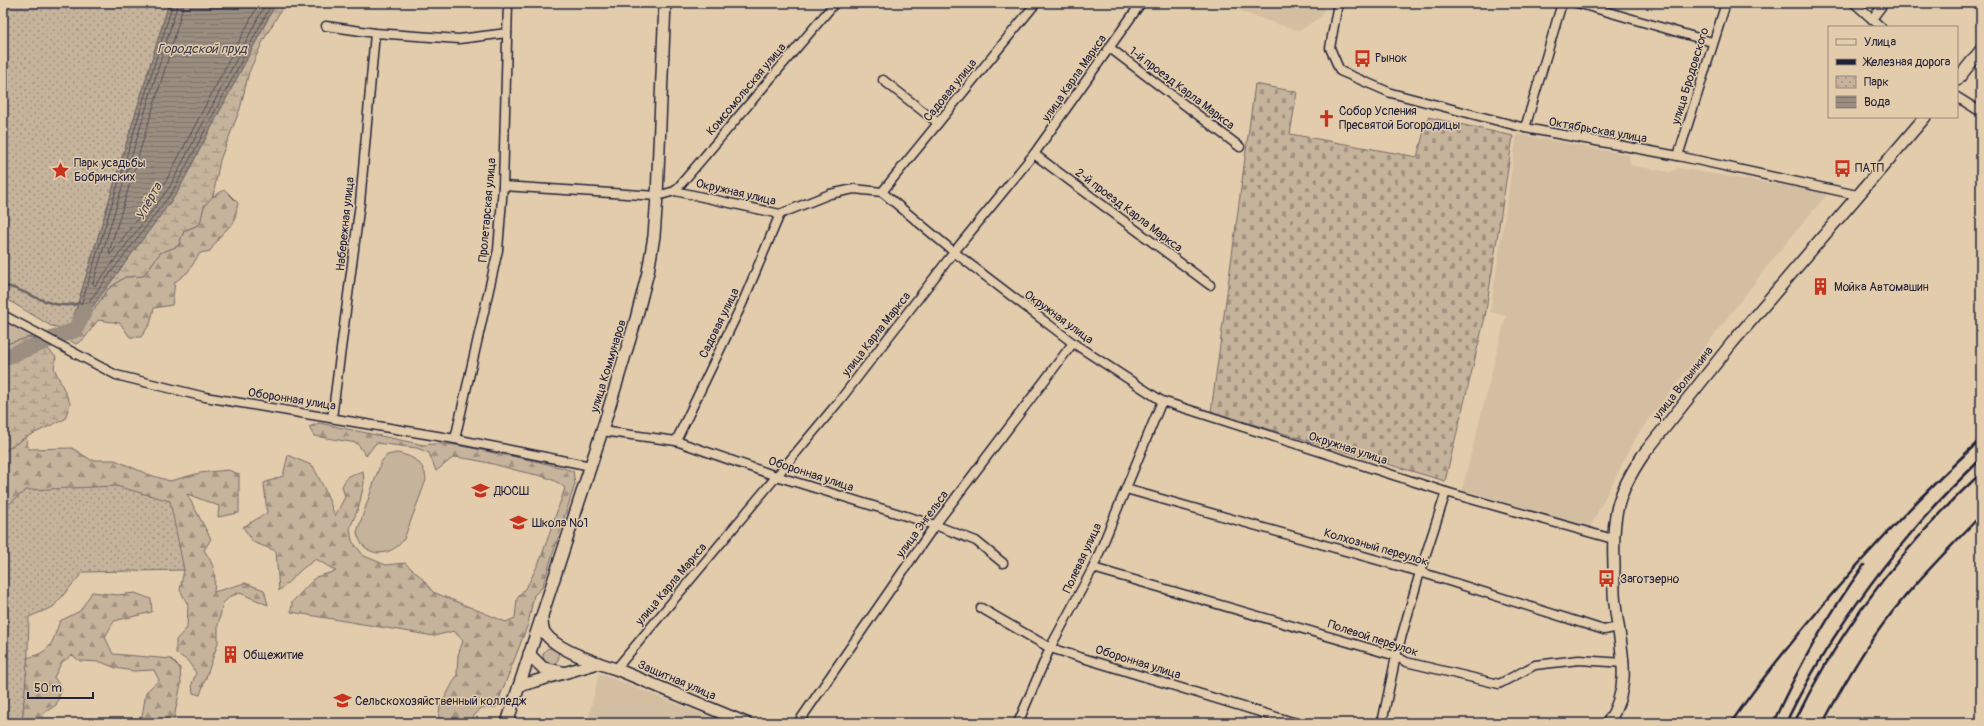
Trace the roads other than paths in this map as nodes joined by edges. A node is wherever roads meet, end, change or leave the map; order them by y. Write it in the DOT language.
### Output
graph roads {
  1 [pos="508,3"];
  2 [pos="665,3"];
  3 [pos="835,3"];
  4 [pos="1036,3"];
  5 [pos="1141,3"];
  6 [pos="1338,3"];
  7 [pos="1562,3"];
  8 [pos="1577,3"];
  9 [pos="1726,3"];
  10 [pos="1854,3"];
  11 [pos="1884,3"];
  12 [pos="1872,19"];
  13 [pos="326,26"];
  14 [pos="1880,26"];
  15 [pos="375,33"];
  16 [pos="507,33"];
  17 [pos="1712,42"];
  18 [pos="1110,48"];
  19 [pos="1981,50"];
  20 [pos="1958,79"];
  21 [pos="883,80"];
  22 [pos="1958,98"];
  23 [pos="1981,112"];
  24 [pos="1924,118"];
  25 [pos="938,123"];
  26 [pos="1525,128"];
  27 [pos="1240,147"];
  28 [pos="1034,154"];
  29 [pos="1678,156"];
  30 [pos="503,186"];
  31 [pos="675,191"];
  32 [pos="882,192"];
  33 [pos="1857,195"];
  34 [pos="657,196"];
  35 [pos="780,214"];
  36 [pos="954,252"];
  37 [pos="1210,286"];
  38 [pos="3,315"];
  39 [pos="1073,343"];
  40 [pos="1162,401"];
  41 [pos="332,418"];
  42 [pos="602,431"];
  43 [pos="455,439"];
  44 [pos="676,441"];
  45 [pos="591,466"];
  46 [pos="776,476"];
  47 [pos="1126,489"];
  48 [pos="1446,492"];
  49 [pos="935,525"];
  50 [pos="1613,539"];
  51 [pos="1003,563"];
  52 [pos="1093,568"];
  53 [pos="1420,572"];
  54 [pos="980,608"];
  55 [pos="542,614"];
  56 [pos="1619,628"];
  57 [pos="555,644"];
  58 [pos="1050,648"];
  59 [pos="530,650"];
  60 [pos="1396,656"];
  61 [pos="598,663"];
  62 [pos="1624,663"];
  63 [pos="616,669"];
  64 [pos="567,672"];
  65 [pos="519,686"];
  66 [pos="507,723"];
  67 [pos="746,723"];
  68 [pos="798,723"];
  69 [pos="1018,723"];
  70 [pos="1296,723"];
  71 [pos="1382,723"];
  72 [pos="1608,723"];
  1 -- 16 [label="street, Пролетарская улица"];
  2 -- 34 [label="main road, улица Коммунаров"];
  3 -- 31 [label="street, Комсомольская улица"];
  4 -- 25 [label="street, Садовая улица"];
  5 -- 18 [label="street, улица Карла Маркса"];
  6 -- 26 [label="street, Октябрьская улица"];
  7 -- 26 [label="street"];
  8 -- 17 [label="street"];
  9 -- 17 [label="street, улица Бродовского"];
  10 -- 12 [label="street"];
  11 -- 12 [label="street"];
  12 -- 14 [label="street"];
  13 -- 15 [label="street"];
  15 -- 16 [label="street"];
  15 -- 41 [label="street, Набережная улица"];
  16 -- 30 [label="street, Пролетарская улица"];
  17 -- 29 [label="street, улица Бродовского"];
  18 -- 27 [label="street, 1-й проезд Карла Маркса"];
  18 -- 28 [label="street, улица Карла Маркса"];
  19 -- 20 [label="main road"];
  21 -- 25 [label="street"];
  22 -- 23 [label="street"];
  24 -- 33 [label="main road, улица Волынкина"];
  25 -- 32 [label="street, Садовая улица"];
  26 -- 29 [label="street, Октябрьская улица"];
  28 -- 36 [label="street, улица Карла Маркса"];
  28 -- 37 [label="street, 2-й проезд Карла Маркса"];
  29 -- 33 [label="street, Октябрьская улица"];
  30 -- 34 [label="street, Окружная улица"];
  30 -- 43 [label="street, Пролетарская улица"];
  31 -- 34 [label="street, Окружная улица"];
  31 -- 35 [label="street, Окружная улица"];
  32 -- 35 [label="street, Окружная улица"];
  32 -- 36 [label="street, Окружная улица"];
  33 -- 50 [label="main road, улица Волынкина"];
  34 -- 42 [label="main road, улица Коммунаров"];
  35 -- 44 [label="street, Садовая улица"];
  36 -- 39 [label="street, Окружная улица"];
  36 -- 46 [label="street, улица Карла Маркса"];
  38 -- 41 [label="street, Оборонная улица"];
  39 -- 40 [label="street, Окружная улица"];
  39 -- 49 [label="street, улица Энгельса"];
  40 -- 47 [label="street, Полевая улица"];
  40 -- 48 [label="street, Окружная улица"];
  41 -- 43 [label="street, Оборонная улица"];
  42 -- 44 [label="street, Оборонная улица"];
  42 -- 45 [label="main road, улица Коммунаров"];
  43 -- 45 [label="street, Оборонная улица"];
  44 -- 46 [label="street, Оборонная улица"];
  45 -- 55 [label="main road, улица Коммунаров"];
  46 -- 49 [label="street, Оборонная улица"];
  46 -- 63 [label="street, улица Карла Маркса"];
  47 -- 52 [label="street, Полевая улица"];
  47 -- 53 [label="street, Колхозный переулок"];
  48 -- 50 [label="street, Окружная улица"];
  48 -- 53 [label="street"];
  49 -- 51 [label="street, Оборонная улица"];
  49 -- 68 [label="street, улица Энгельса"];
  50 -- 56 [label="main road, улица Волынкина"];
  52 -- 58 [label="street, Полевая улица"];
  52 -- 60 [label="street, Полевой переулок"];
  53 -- 56 [label="street, Колхозный переулок"];
  53 -- 60 [label="street"];
  54 -- 58 [label="street, Оборонная улица"];
  55 -- 57 [label="main road"];
  55 -- 59 [label="main road, улица Коммунаров"];
  56 -- 62 [label="main road, улица Волынкина"];
  57 -- 59 [label="main road"];
  57 -- 61 [label="main road, Защитная улица"];
  58 -- 69 [label="street, Полевая улица"];
  58 -- 70 [label="street, Оборонная улица"];
  59 -- 64 [label="main road"];
  59 -- 65 [label="main road, улица Коммунаров"];
  60 -- 62 [label="street, Полевой переулок"];
  60 -- 71 [label="street"];
  61 -- 63 [label="main road, Защитная улица"];
  61 -- 64 [label="main road"];
  62 -- 72 [label="main road, улица Волынкина"];
  63 -- 67 [label="main road, Защитная улица"];
  64 -- 65 [label="main road"];
  65 -- 66 [label="main road, улица Коммунаров"];
}
